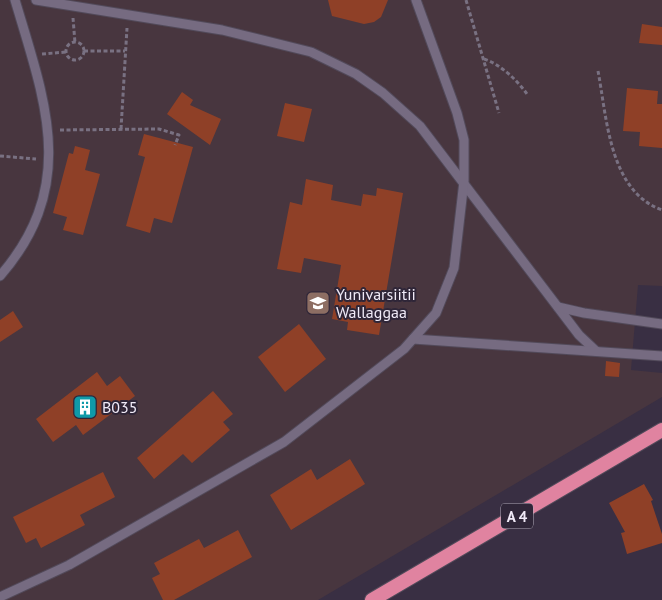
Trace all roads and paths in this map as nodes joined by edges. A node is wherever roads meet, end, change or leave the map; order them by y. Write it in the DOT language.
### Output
graph roads {
  1 [pos="15,0"];
  2 [pos="36,0"];
  3 [pos="416,0"];
  4 [pos="466,0"];
  5 [pos="72,6"];
  6 [pos="128,14"];
  7 [pos="75,43"];
  8 [pos="84,51"];
  9 [pos="66,52"];
  10 [pos="125,52"];
  11 [pos="31,55"];
  12 [pos="483,59"];
  13 [pos="598,71"];
  14 [pos="527,94"];
  15 [pos="499,113"];
  16 [pos="121,129"];
  17 [pos="49,130"];
  18 [pos="175,145"];
  19 [pos="0,156"];
  20 [pos="49,161"];
  21 [pos="464,182"];
  22 [pos="662,210"];
  23 [pos="0,276"];
  24 [pos="558,307"];
  25 [pos="662,324"];
  26 [pos="414,339"];
  27 [pos="596,351"];
  28 [pos="662,356"];
  29 [pos="662,430"];
  30 [pos="0,597"];
  31 [pos="372,600"];
  1 -- 11 [label="lane"];
  2 -- 5 [label="lane"];
  3 -- 21 [label="lane"];
  4 -- 12 [label="path"];
  5 -- 6 [label="lane"];
  5 -- 7 [label="path"];
  6 -- 10 [label="path"];
  6 -- 21 [label="lane"];
  7 -- 8 [label="path"];
  7 -- 9 [label="path"];
  8 -- 9 [label="path"];
  8 -- 10 [label="path"];
  9 -- 11 [label="path"];
  10 -- 16 [label="path"];
  11 -- 17 [label="lane"];
  12 -- 14 [label="path"];
  12 -- 15 [label="path"];
  13 -- 22 [label="path"];
  16 -- 17 [label="path"];
  16 -- 18 [label="path"];
  17 -- 20 [label="lane"];
  19 -- 20 [label="path"];
  20 -- 23 [label="lane"];
  21 -- 24 [label="lane"];
  21 -- 26 [label="lane"];
  24 -- 25 [label="lane"];
  24 -- 27 [label="lane"];
  26 -- 27 [label="lane"];
  26 -- 30 [label="lane"];
  27 -- 28 [label="lane"];
  29 -- 31 [label="highway, A 4"];
}
